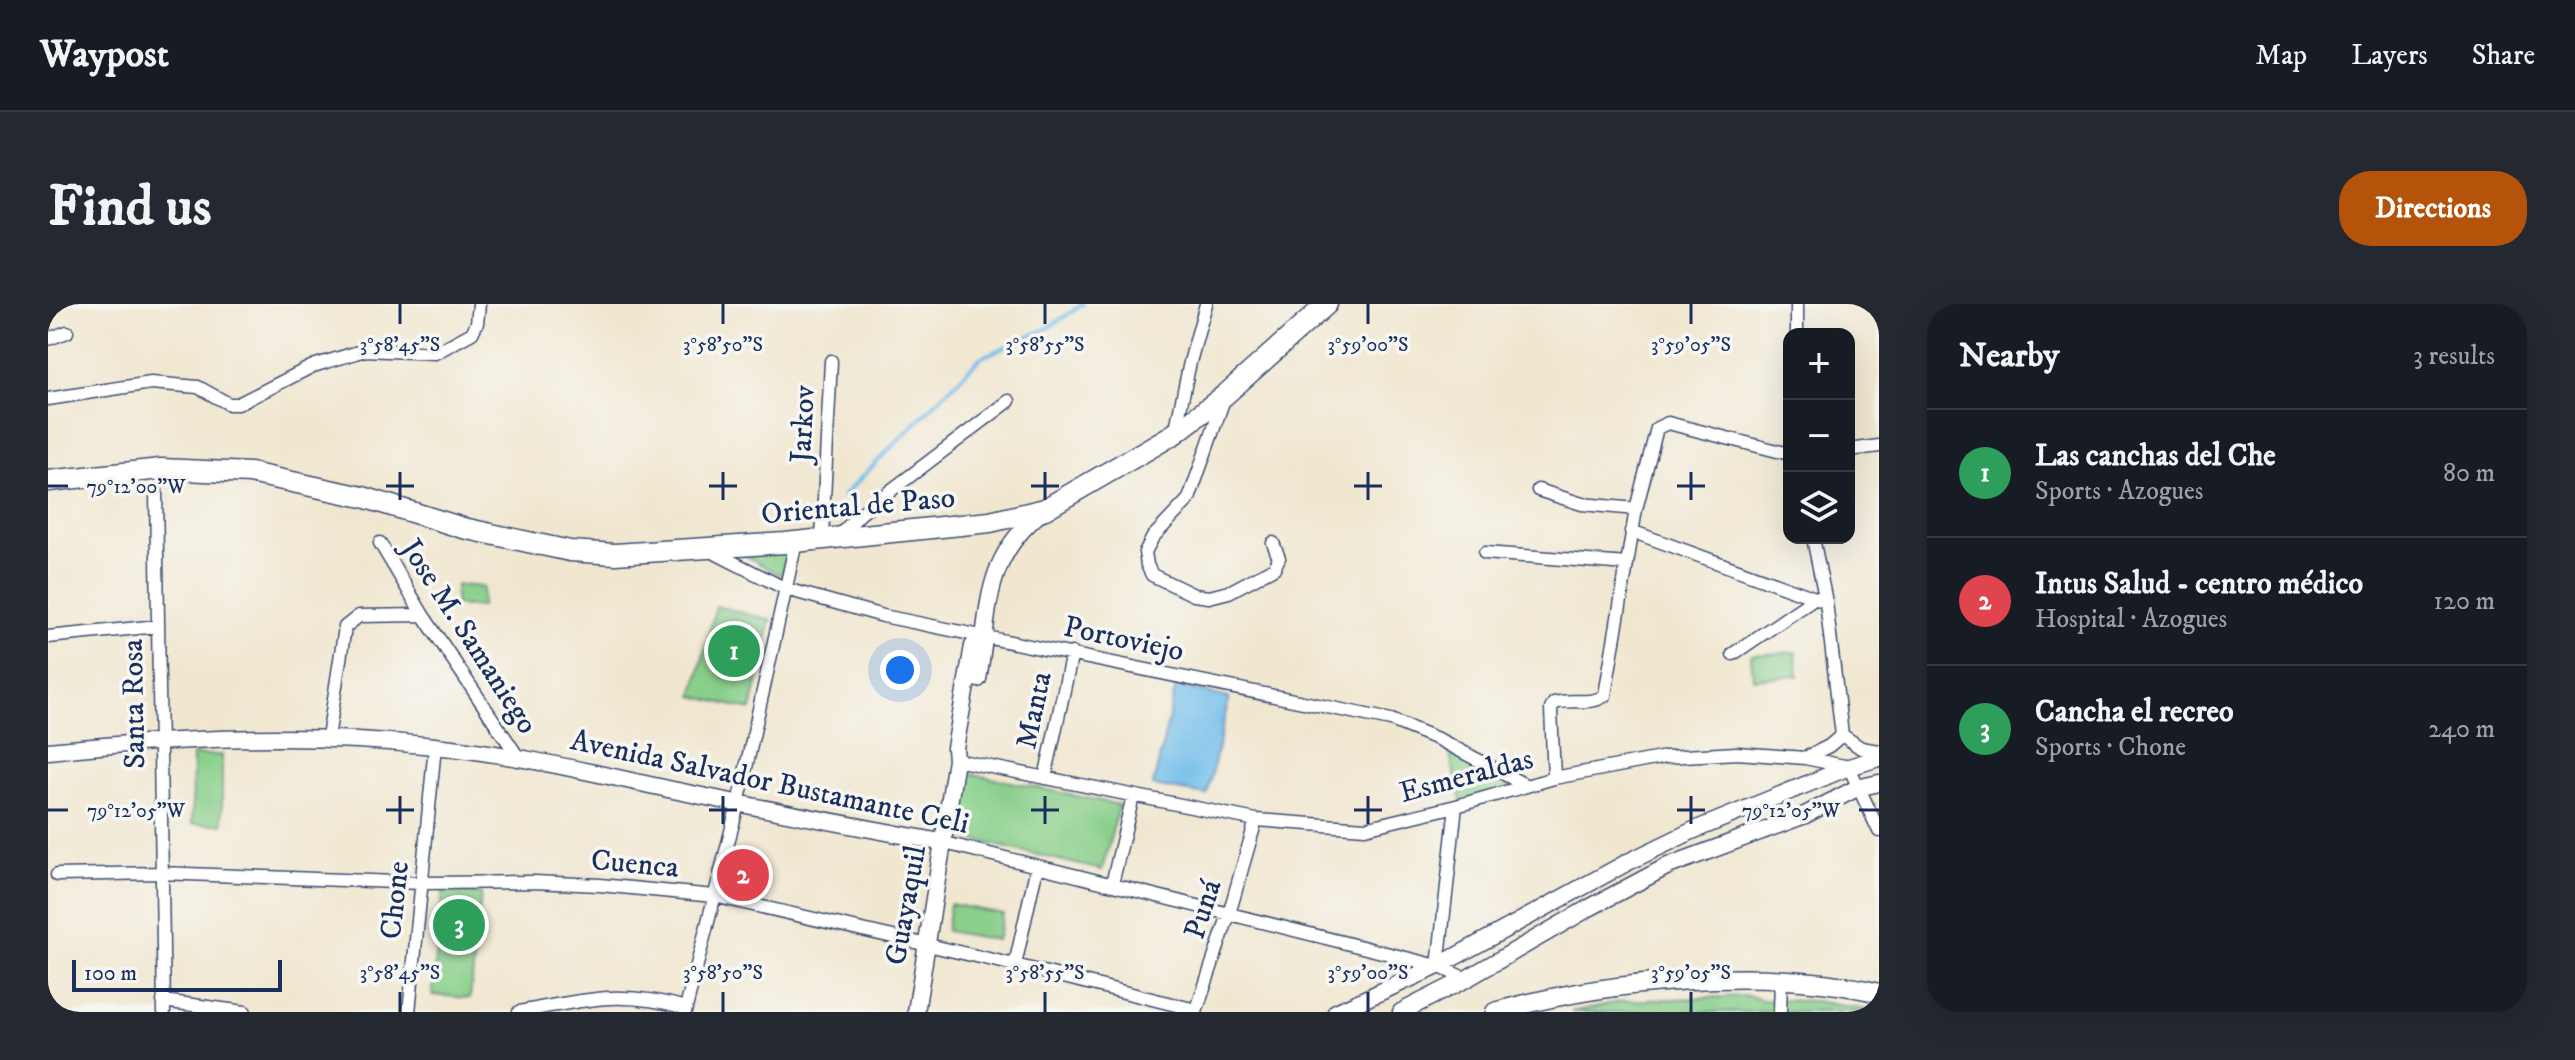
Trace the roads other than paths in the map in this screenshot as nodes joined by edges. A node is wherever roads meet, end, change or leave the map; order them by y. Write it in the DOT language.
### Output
graph roads {
  1 [pos="479,304"];
  2 [pos="1206,304"];
  3 [pos="1327,304"];
  4 [pos="1797,304"];
  5 [pos="1797,328"];
  6 [pos="67,332"];
  7 [pos="48,339"];
  8 [pos="831,361"];
  9 [pos="1225,395"];
  10 [pos="48,399"];
  11 [pos="1009,401"];
  12 [pos="1174,434"];
  13 [pos="1879,446"];
  14 [pos="1855,449"];
  15 [pos="1783,452"];
  16 [pos="48,481"];
  17 [pos="1538,490"];
  18 [pos="156,491"];
  19 [pos="1045,509"];
  20 [pos="1636,509"];
  21 [pos="1631,531"];
  22 [pos="830,538"];
  23 [pos="796,542"];
  24 [pos="380,543"];
  25 [pos="1273,543"];
  26 [pos="1814,544"];
  27 [pos="709,549"];
  28 [pos="1485,553"];
  29 [pos="1627,564"];
  30 [pos="786,589"];
  31 [pos="1820,600"];
  32 [pos="423,615"];
  33 [pos="158,626"];
  34 [pos="48,637"];
  35 [pos="982,637"];
  36 [pos="1072,653"];
  37 [pos="1733,654"];
  38 [pos="1842,735"];
  39 [pos="328,738"];
  40 [pos="159,739"];
  41 [pos="435,746"];
  42 [pos="48,751"];
  43 [pos="1879,751"];
  44 [pos="518,757"];
  45 [pos="1805,758"];
  46 [pos="1879,758"];
  47 [pos="956,760"];
  48 [pos="1849,767"];
  49 [pos="1045,778"];
  50 [pos="1554,778"];
  51 [pos="1879,783"];
  52 [pos="1525,785"];
  53 [pos="1857,788"];
  54 [pos="1133,796"];
  55 [pos="738,804"];
  56 [pos="1456,806"];
  57 [pos="1256,820"];
  58 [pos="1879,831"];
  59 [pos="945,843"];
  60 [pos="1037,866"];
  61 [pos="161,873"];
  62 [pos="57,875"];
  63 [pos="422,883"];
  64 [pos="1112,884"];
  65 [pos="714,896"];
  66 [pos="1229,914"];
  67 [pos="926,944"];
  68 [pos="1015,965"];
  69 [pos="1438,966"];
  70 [pos="1466,979"];
  71 [pos="1781,986"];
  72 [pos="1876,990"];
  73 [pos="164,1007"];
  74 [pos="685,1010"];
  75 [pos="1196,1011"];
  76 [pos="245,1012"];
  77 [pos="409,1012"];
  78 [pos="519,1012"];
  79 [pos="916,1012"];
  80 [pos="1336,1012"];
  81 [pos="1401,1012"];
  82 [pos="1495,1012"];
  83 [pos="1780,1012"];
  1 -- 10 [label="street"];
  2 -- 12 [label="street"];
  3 -- 9 [label="highway, Oriental de Paso"];
  4 -- 5 [label="street"];
  6 -- 7 [label="street"];
  8 -- 22 [label="street, Jarkov"];
  9 -- 12 [label="highway, Oriental de Paso"];
  9 -- 25 [label="street"];
  11 -- 22 [label="street"];
  12 -- 19 [label="highway, Oriental de Paso"];
  13 -- 14 [label="street"];
  15 -- 20 [label="street"];
  16 -- 27 [label="highway, Oriental de Paso"];
  17 -- 20 [label="street"];
  18 -- 33 [label="street, Santa Rosa"];
  19 -- 22 [label="highway, Oriental de Paso"];
  19 -- 35 [label="main road, Guayaquil"];
  20 -- 21 [label="street"];
  21 -- 29 [label="street"];
  21 -- 31 [label="street"];
  22 -- 23 [label="highway, Oriental de Paso"];
  23 -- 27 [label="highway, Oriental de Paso"];
  23 -- 30 [label="street"];
  24 -- 32 [label="street, Jose M. Samaniego"];
  26 -- 31 [label="street"];
  27 -- 30 [label="street, Portoviejo"];
  28 -- 29 [label="street"];
  29 -- 50 [label="street"];
  30 -- 35 [label="street, Portoviejo"];
  30 -- 55 [label="street"];
  31 -- 37 [label="street"];
  31 -- 38 [label="street"];
  32 -- 39 [label="street"];
  32 -- 44 [label="street, Jose M. Samaniego"];
  33 -- 34 [label="street"];
  33 -- 40 [label="street, Santa Rosa"];
  35 -- 36 [label="street, Portoviejo"];
  35 -- 47 [label="main road, Guayaquil"];
  36 -- 49 [label="street, Manta"];
  36 -- 52 [label="street, Portoviejo"];
  38 -- 43 [label="street"];
  38 -- 45 [label="street"];
  39 -- 40 [label="main road, Avenida Salvador Bustamante Celi"];
  39 -- 41 [label="main road, Avenida Salvador Bustamante Celi"];
  40 -- 42 [label="main road, Avenida Salvador Bustamante Celi"];
  40 -- 61 [label="street, Santa Rosa"];
  41 -- 44 [label="main road, Avenida Salvador Bustamante Celi"];
  41 -- 63 [label="street, Chone"];
  44 -- 55 [label="main road, Avenida Salvador Bustamante Celi"];
  45 -- 48 [label="street, Esmeraldas"];
  45 -- 50 [label="street, Esmeraldas"];
  46 -- 48 [label="main road"];
  47 -- 49 [label="street, Esmeraldas"];
  47 -- 59 [label="main road, Guayaquil"];
  48 -- 53 [label="street"];
  48 -- 69 [label="main road"];
  49 -- 54 [label="street, Esmeraldas"];
  50 -- 52 [label="street, Esmeraldas"];
  51 -- 53 [label="main road"];
  52 -- 56 [label="street, Esmeraldas"];
  53 -- 58 [label="street"];
  53 -- 70 [label="main road"];
  54 -- 57 [label="street, Esmeraldas"];
  54 -- 64 [label="street"];
  55 -- 59 [label="main road, Avenida Salvador Bustamante Celi"];
  55 -- 65 [label="street"];
  56 -- 57 [label="street, Esmeraldas"];
  56 -- 69 [label="street"];
  57 -- 66 [label="street, Puná"];
  59 -- 60 [label="street, Avenida Salvador Bustamante Celi"];
  59 -- 67 [label="main road, Guayaquil"];
  60 -- 64 [label="street, Avenida Salvador Bustamante Celi"];
  60 -- 68 [label="street"];
  61 -- 62 [label="street, Cuenca"];
  61 -- 63 [label="street, Cuenca"];
  61 -- 73 [label="street, Santa Rosa"];
  63 -- 65 [label="street, Cuenca"];
  63 -- 77 [label="street, Chone"];
  64 -- 66 [label="street, Avenida Salvador Bustamante Celi"];
  65 -- 67 [label="street, Cuenca"];
  65 -- 74 [label="street"];
  66 -- 69 [label="street, Avenida Salvador Bustamante Celi"];
  66 -- 75 [label="street, Puná"];
  67 -- 68 [label="street, Cuenca"];
  67 -- 79 [label="main road, Guayaquil"];
  68 -- 75 [label="street, Cuenca"];
  69 -- 70 [label="street, Avenida Salvador Bustamante Celi"];
  69 -- 80 [label="main road"];
  70 -- 81 [label="main road"];
  71 -- 72 [label="main road"];
  71 -- 82 [label="main road"];
  71 -- 83 [label="street"];
  73 -- 76 [label="street"];
  74 -- 78 [label="street"];
}
